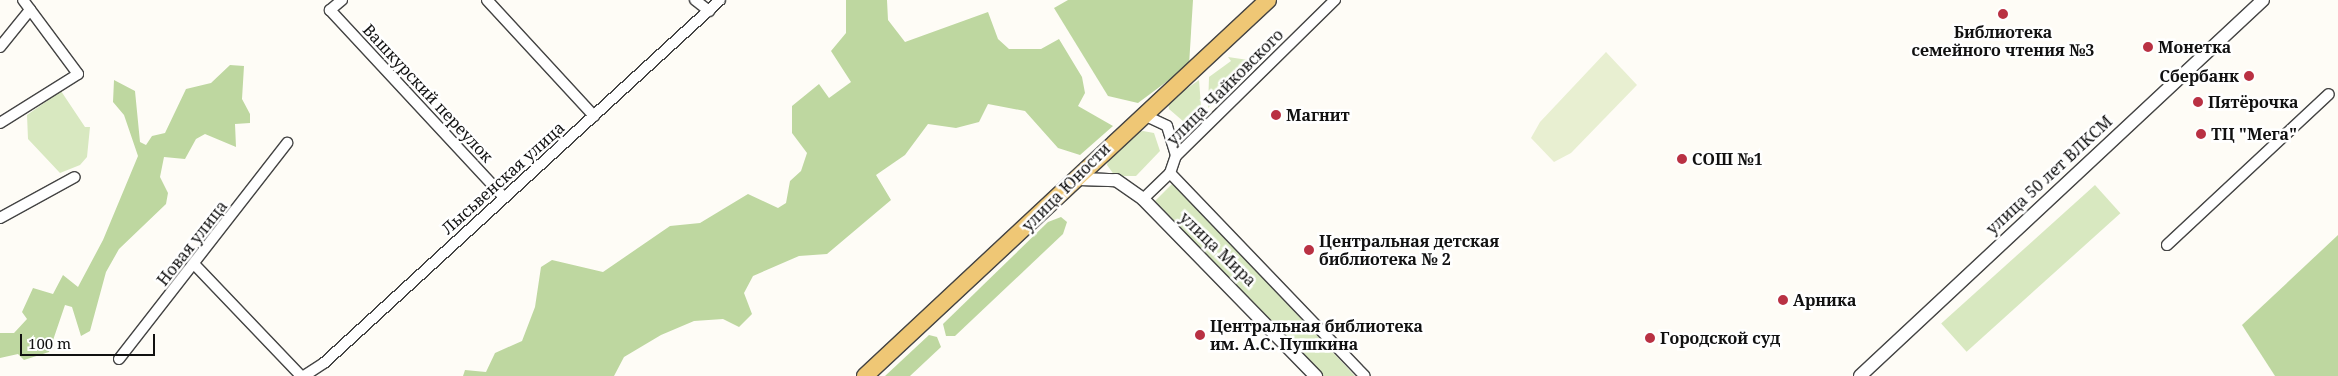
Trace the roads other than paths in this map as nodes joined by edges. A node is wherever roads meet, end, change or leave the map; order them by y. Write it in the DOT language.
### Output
graph roads {
  1 [pos="23,0"];
  2 [pos="342,0"];
  3 [pos="486,0"];
  4 [pos="695,0"];
  5 [pos="720,0"];
  6 [pos="1268,0"];
  7 [pos="1335,0"];
  8 [pos="2263,0"];
  9 [pos="30,10"];
  10 [pos="709,11"];
  11 [pos="0,48"];
  12 [pos="2329,94"];
  13 [pos="594,116"];
  14 [pos="1146,116"];
  15 [pos="0,124"];
  16 [pos="288,143"];
  17 [pos="1176,156"];
  18 [pos="1170,173"];
  19 [pos="76,177"];
  20 [pos="1079,179"];
  21 [pos="504,196"];
  22 [pos="1143,199"];
  23 [pos="0,218"];
  24 [pos="2167,245"];
  25 [pos="195,265"];
  26 [pos="119,359"];
  27 [pos="303,376"];
  28 [pos="866,376"];
  29 [pos="1316,376"];
  30 [pos="1365,376"];
  31 [pos="1860,376"];
  1 -- 9 [label="street"];
  2 -- 21 [label="street, Вашкурский переулок"];
  3 -- 13 [label="street"];
  4 -- 10 [label="street"];
  5 -- 10 [label="street, Лысьвенская улица"];
  6 -- 14 [label="main road, улица Юности"];
  7 -- 17 [label="street, улица Чайковского"];
  8 -- 31 [label="street, улица 50 лет ВЛКСМ"];
  9 -- 11 [label="street"];
  9 -- 15 [label="street"];
  10 -- 13 [label="street, Лысьвенская улица"];
  12 -- 24 [label="street"];
  13 -- 21 [label="street, Лысьвенская улица"];
  14 -- 17 [label="street"];
  14 -- 20 [label="main road, улица Юности"];
  16 -- 25 [label="street, Новая улица"];
  17 -- 18 [label="street, улица Чайковского"];
  18 -- 22 [label="street, улица Чайковского"];
  18 -- 30 [label="street, улица Мира"];
  19 -- 23 [label="street"];
  20 -- 22 [label="street, улица Мира"];
  20 -- 28 [label="main road, улица Юности"];
  21 -- 27 [label="street, Лысьвенская улица"];
  22 -- 29 [label="street, улица Мира"];
  25 -- 26 [label="street, Новая улица"];
  25 -- 27 [label="street"];
}
